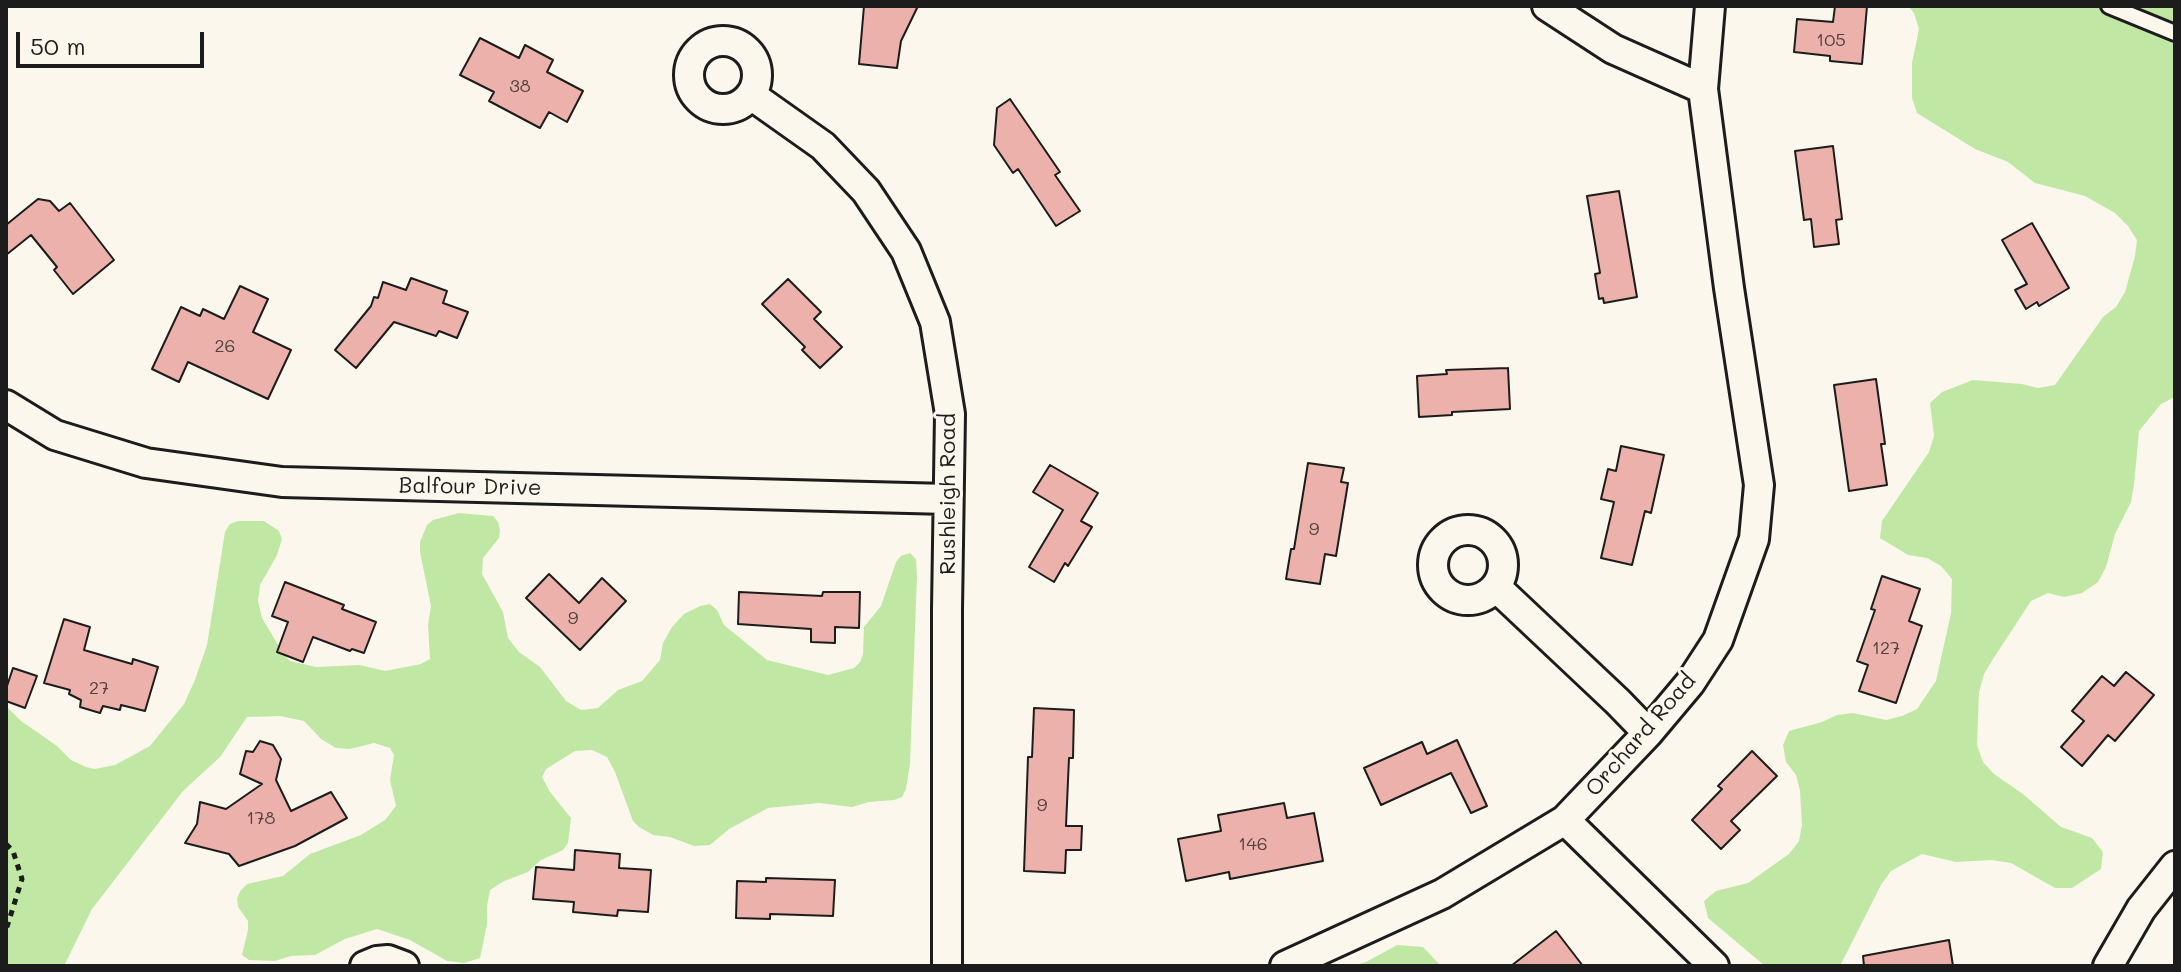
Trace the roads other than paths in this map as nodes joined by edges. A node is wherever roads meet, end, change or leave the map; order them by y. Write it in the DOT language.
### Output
graph roads {
  1 [pos="1547,6"];
  2 [pos="1710,6"];
  3 [pos="2109,6"];
  4 [pos="2175,33"];
  5 [pos="1703,89"];
  6 [pos="751,95"];
  7 [pos="6,405"];
  8 [pos="948,499"];
  9 [pos="1496,587"];
  10 [pos="1648,733"];
  11 [pos="1565,820"];
  12 [pos="2175,866"];
  13 [pos="365,966"];
  14 [pos="404,966"];
  15 [pos="947,966"];
  16 [pos="1285,966"];
  17 [pos="1714,966"];
  18 [pos="2108,966"];
  1 -- 5 [label="street"];
  2 -- 5 [label="street, Orchard Road"];
  3 -- 4 [label="lane"];
  5 -- 10 [label="street, Orchard Road"];
  6 -- 8 [label="street, Rushleigh Road"];
  7 -- 8 [label="street, Balfour Drive"];
  8 -- 15 [label="street, Rushleigh Road"];
  9 -- 10 [label="street"];
  10 -- 11 [label="street, Orchard Road"];
  11 -- 16 [label="street, Orchard Road"];
  11 -- 17 [label="street"];
  12 -- 18 [label="street"];
  13 -- 14 [label="street"];
}
